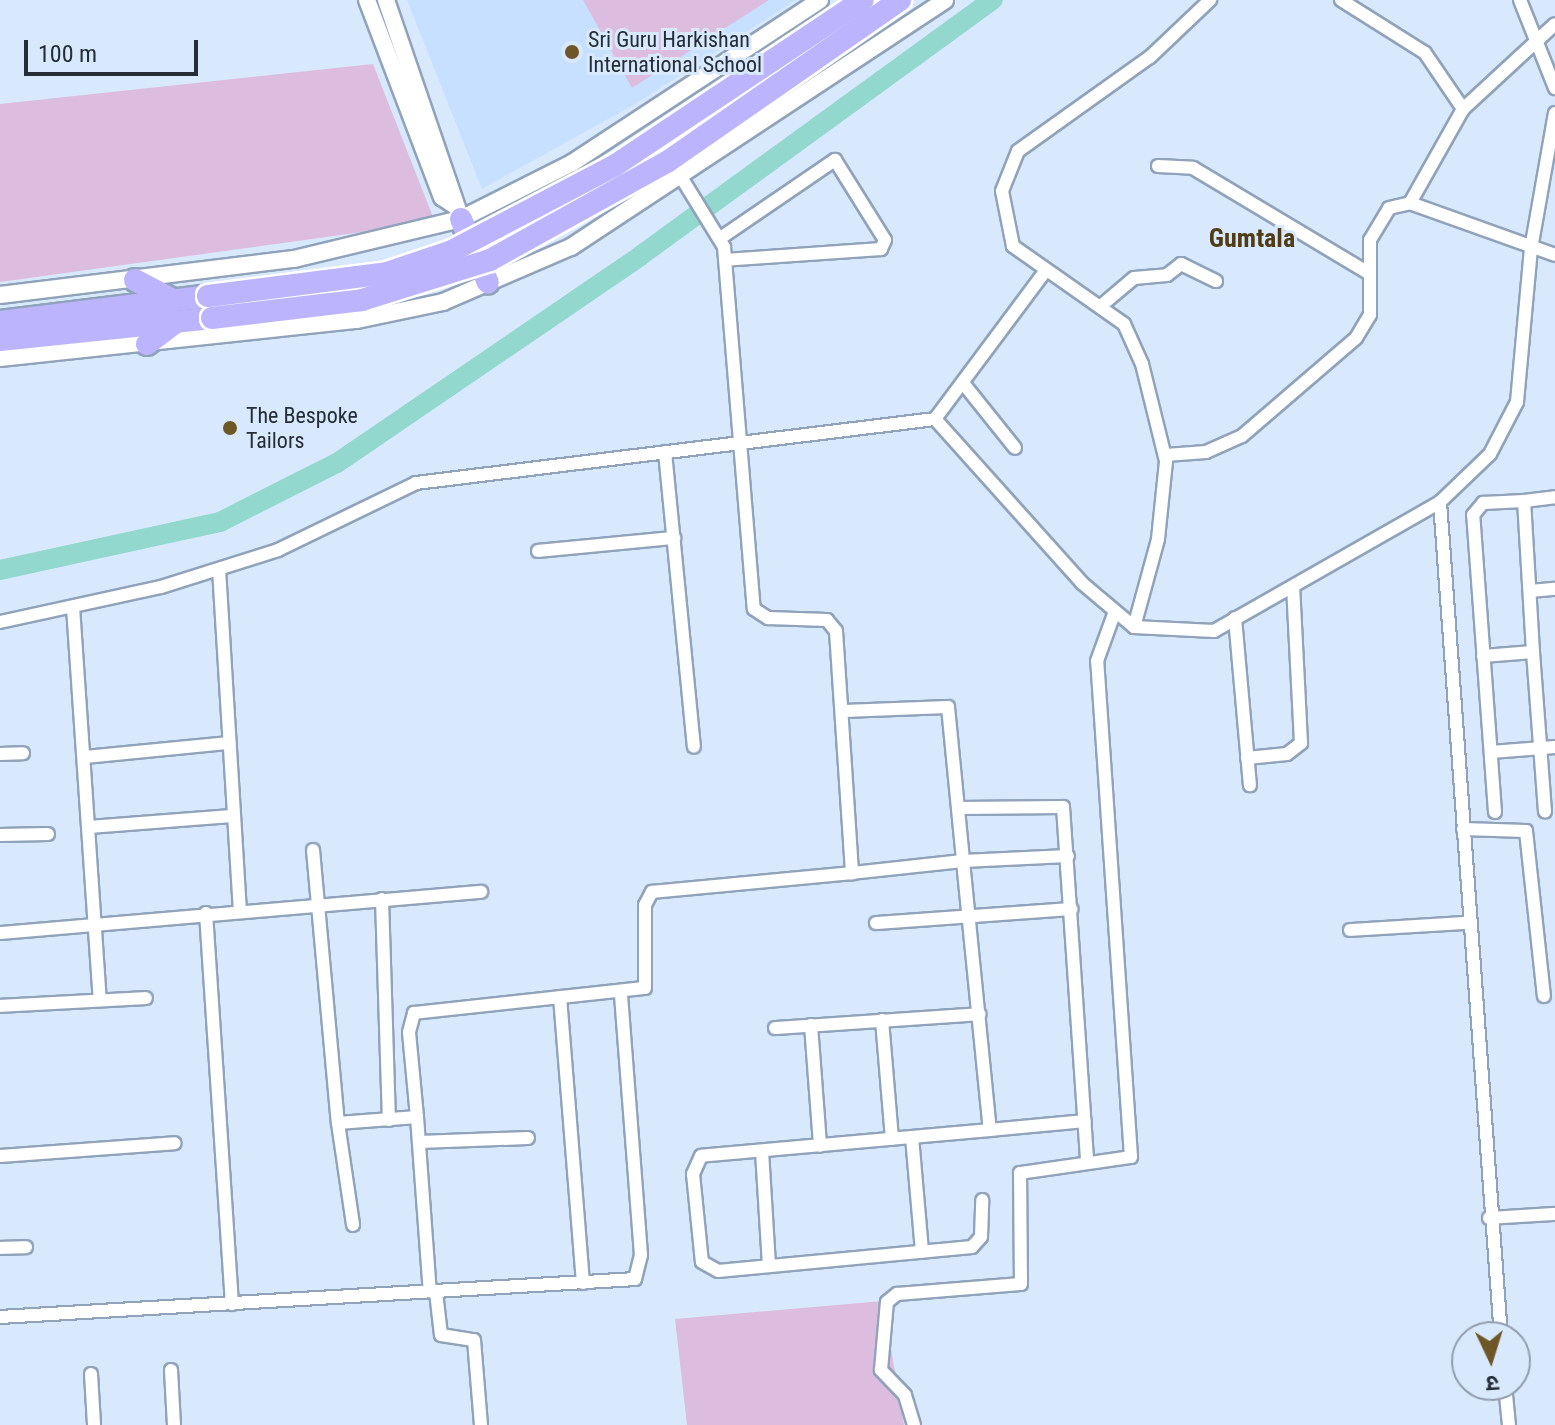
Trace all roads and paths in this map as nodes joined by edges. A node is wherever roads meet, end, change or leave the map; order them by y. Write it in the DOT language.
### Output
graph roads {
  1 [pos="367,0"];
  2 [pos="386,0"];
  3 [pos="820,0"];
  4 [pos="863,0"];
  5 [pos="900,0"];
  6 [pos="945,0"];
  7 [pos="1210,0"];
  8 [pos="1341,0"];
  9 [pos="1520,0"];
  10 [pos="1555,24"];
  11 [pos="1537,38"];
  12 [pos="1555,88"];
  13 [pos="1463,109"];
  14 [pos="1555,113"];
  15 [pos="1158,166"];
  16 [pos="681,177"];
  17 [pos="1410,203"];
  18 [pos="458,212"];
  19 [pos="720,232"];
  20 [pos="1531,249"];
  21 [pos="1555,255"];
  22 [pos="725,260"];
  23 [pos="1367,272"];
  24 [pos="1044,273"];
  25 [pos="135,280"];
  26 [pos="1216,281"];
  27 [pos="488,283"];
  28 [pos="0,295"];
  29 [pos="1102,305"];
  30 [pos="210,307"];
  31 [pos="175,311"];
  32 [pos="0,322"];
  33 [pos="0,340"];
  34 [pos="147,344"];
  35 [pos="0,358"];
  36 [pos="963,383"];
  37 [pos="935,419"];
  38 [pos="738,444"];
  39 [pos="1015,448"];
  40 [pos="665,452"];
  41 [pos="1166,455"];
  42 [pos="1555,497"];
  43 [pos="1524,501"];
  44 [pos="1440,502"];
  45 [pos="674,538"];
  46 [pos="538,551"];
  47 [pos="219,569"];
  48 [pos="1293,587"];
  49 [pos="1555,589"];
  50 [pos="1530,591"];
  51 [pos="73,607"];
  52 [pos="1114,614"];
  53 [pos="1235,618"];
  54 [pos="0,622"];
  55 [pos="1134,627"];
  56 [pos="1533,652"];
  57 [pos="1483,656"];
  58 [pos="843,711"];
  59 [pos="229,743"];
  60 [pos="694,747"];
  61 [pos="1548,748"];
  62 [pos="1491,752"];
  63 [pos="23,753"];
  64 [pos="0,754"];
  65 [pos="85,757"];
  66 [pos="1247,758"];
  67 [pos="1250,785"];
  68 [pos="959,808"];
  69 [pos="1495,812"];
  70 [pos="1545,812"];
  71 [pos="232,816"];
  72 [pos="89,827"];
  73 [pos="1463,829"];
  74 [pos="48,834"];
  75 [pos="0,835"];
  76 [pos="313,850"];
  77 [pos="1068,856"];
  78 [pos="963,861"];
  79 [pos="852,873"];
  80 [pos="481,892"];
  81 [pos="382,899"];
  82 [pos="315,904"];
  83 [pos="1072,909"];
  84 [pos="240,910"];
  85 [pos="206,913"];
  86 [pos="971,916"];
  87 [pos="95,923"];
  88 [pos="876,923"];
  89 [pos="1466,923"];
  90 [pos="1350,930"];
  91 [pos="0,933"];
  92 [pos="621,993"];
  93 [pos="1544,996"];
  94 [pos="560,997"];
  95 [pos="146,998"];
  96 [pos="100,1000"];
  97 [pos="0,1006"];
  98 [pos="980,1014"];
  99 [pos="882,1020"];
  100 [pos="811,1025"];
  101 [pos="775,1028"];
  102 [pos="417,1117"];
  103 [pos="389,1120"];
  104 [pos="1085,1121"];
  105 [pos="338,1123"];
  106 [pos="990,1130"];
  107 [pos="912,1137"];
  108 [pos="528,1138"];
  109 [pos="892,1139"];
  110 [pos="419,1142"];
  111 [pos="175,1143"];
  112 [pos="820,1146"];
  113 [pos="762,1151"];
  114 [pos="0,1156"];
  115 [pos="1087,1158"];
  116 [pos="982,1200"];
  117 [pos="1555,1214"];
  118 [pos="1489,1218"];
  119 [pos="353,1225"];
  120 [pos="26,1247"];
  121 [pos="0,1248"];
  122 [pos="922,1252"];
  123 [pos="769,1265"];
  124 [pos="583,1283"];
  125 [pos="433,1292"];
  126 [pos="232,1304"];
  127 [pos="0,1317"];
  128 [pos="1499,1321"];
  129 [pos="171,1370"];
  130 [pos="91,1374"];
  131 [pos="1507,1401"];
  132 [pos="94,1425"];
  133 [pos="174,1425"];
  134 [pos="481,1425"];
  135 [pos="914,1425"];
  136 [pos="1509,1425"];
  1 -- 18 [label="street"];
  2 -- 18 [label="street"];
  3 -- 18 [label="street"];
  4 -- 30 [label="highway, bridge"];
  5 -- 30 [label="highway, bridge"];
  6 -- 16 [label="street"];
  7 -- 24 [label="street"];
  8 -- 13 [label="street"];
  9 -- 11 [label="street"];
  10 -- 11 [label="street"];
  11 -- 12 [label="street"];
  11 -- 13 [label="street"];
  13 -- 17 [label="street"];
  14 -- 20 [label="street"];
  15 -- 23 [label="street"];
  16 -- 19 [label="street"];
  16 -- 27 [label="street"];
  17 -- 20 [label="street"];
  17 -- 23 [label="street"];
  18 -- 25 [label="street"];
  18 -- 27 [label="highway"];
  19 -- 22 [label="street"];
  19 -- 22 [label="street"];
  20 -- 21 [label="street"];
  20 -- 44 [label="street"];
  22 -- 38 [label="street"];
  23 -- 41 [label="street"];
  24 -- 29 [label="street"];
  24 -- 36 [label="street"];
  25 -- 28 [label="street"];
  25 -- 31 [label="highway"];
  26 -- 29 [label="street"];
  27 -- 34 [label="street"];
  29 -- 41 [label="street"];
  30 -- 31 [label="highway"];
  31 -- 32 [label="highway"];
  31 -- 33 [label="highway"];
  31 -- 34 [label="highway"];
  34 -- 35 [label="street"];
  36 -- 37 [label="street"];
  36 -- 39 [label="street"];
  37 -- 38 [label="street"];
  37 -- 52 [label="street"];
  38 -- 40 [label="street"];
  38 -- 58 [label="street"];
  40 -- 45 [label="street"];
  40 -- 47 [label="street"];
  41 -- 55 [label="street"];
  42 -- 43 [label="street"];
  43 -- 50 [label="street"];
  43 -- 57 [label="street"];
  44 -- 48 [label="street"];
  44 -- 73 [label="street"];
  45 -- 46 [label="street"];
  45 -- 60 [label="street"];
  47 -- 51 [label="street"];
  47 -- 59 [label="street"];
  48 -- 53 [label="street"];
  48 -- 66 [label="street"];
  49 -- 50 [label="street"];
  50 -- 56 [label="street"];
  51 -- 54 [label="street"];
  51 -- 65 [label="street"];
  52 -- 55 [label="street"];
  52 -- 135 [label="street"];
  53 -- 55 [label="street"];
  53 -- 66 [label="street"];
  56 -- 57 [label="street"];
  56 -- 61 [label="street"];
  57 -- 62 [label="street"];
  58 -- 68 [label="street"];
  58 -- 79 [label="street"];
  59 -- 65 [label="street"];
  59 -- 71 [label="street"];
  61 -- 62 [label="street"];
  61 -- 70 [label="street"];
  62 -- 69 [label="street"];
  63 -- 64 [label="street"];
  65 -- 72 [label="street"];
  66 -- 67 [label="street"];
  68 -- 77 [label="street"];
  68 -- 78 [label="street"];
  71 -- 72 [label="street"];
  71 -- 84 [label="street"];
  72 -- 87 [label="street"];
  73 -- 89 [label="street"];
  73 -- 93 [label="street"];
  74 -- 75 [label="street"];
  76 -- 82 [label="street"];
  77 -- 78 [label="street"];
  77 -- 83 [label="street"];
  78 -- 79 [label="street"];
  78 -- 86 [label="street"];
  79 -- 92 [label="street"];
  80 -- 81 [label="street"];
  81 -- 82 [label="street"];
  81 -- 103 [label="street"];
  82 -- 84 [label="street"];
  82 -- 105 [label="street"];
  83 -- 86 [label="street"];
  83 -- 104 [label="street"];
  84 -- 85 [label="street"];
  85 -- 87 [label="street"];
  85 -- 126 [label="street"];
  86 -- 88 [label="street"];
  86 -- 98 [label="street"];
  87 -- 91 [label="street"];
  87 -- 96 [label="street"];
  89 -- 90 [label="street"];
  89 -- 118 [label="street"];
  92 -- 94 [label="street"];
  92 -- 124 [label="street"];
  94 -- 102 [label="street"];
  94 -- 124 [label="street"];
  95 -- 96 [label="street"];
  96 -- 97 [label="street"];
  98 -- 99 [label="street"];
  98 -- 106 [label="street"];
  99 -- 100 [label="street"];
  99 -- 109 [label="street"];
  100 -- 101 [label="street"];
  100 -- 112 [label="street"];
  102 -- 103 [label="street"];
  102 -- 110 [label="street"];
  103 -- 105 [label="street"];
  104 -- 106 [label="street"];
  104 -- 115 [label="street"];
  105 -- 119 [label="street"];
  106 -- 107 [label="street"];
  107 -- 109 [label="street"];
  107 -- 122 [label="street"];
  108 -- 110 [label="street"];
  109 -- 112 [label="street"];
  110 -- 125 [label="street"];
  111 -- 114 [label="street"];
  112 -- 113 [label="street"];
  113 -- 123 [label="street"];
  113 -- 123 [label="street"];
  116 -- 122 [label="street"];
  117 -- 118 [label="street"];
  118 -- 128 [label="street"];
  120 -- 121 [label="street"];
  122 -- 123 [label="street"];
  124 -- 125 [label="street"];
  125 -- 126 [label="street"];
  125 -- 134 [label="street"];
  126 -- 127 [label="street"];
  129 -- 133 [label="street"];
  130 -- 132 [label="street"];
  131 -- 136 [label="street"];
}
